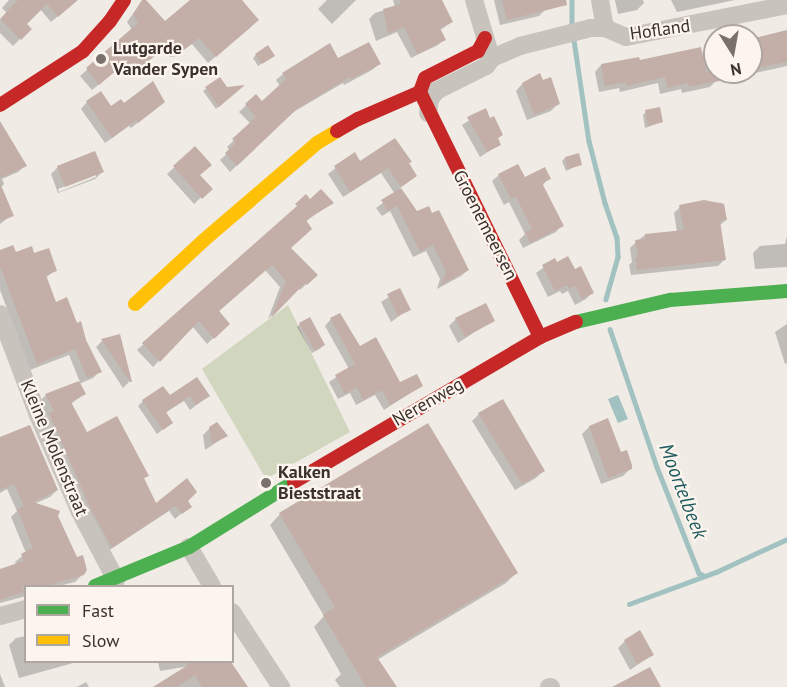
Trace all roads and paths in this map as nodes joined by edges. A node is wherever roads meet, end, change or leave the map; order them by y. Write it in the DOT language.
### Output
graph roads {
  1 [pos="124,0"];
  2 [pos="474,0"];
  3 [pos="600,0"];
  4 [pos="787,5"];
  5 [pos="605,28"];
  6 [pos="485,38"];
  7 [pos="492,58"];
  8 [pos="420,92"];
  9 [pos="0,105"];
  10 [pos="428,113"];
  11 [pos="787,291"];
  12 [pos="135,304"];
  13 [pos="0,314"];
  14 [pos="540,337"];
  15 [pos="189,547"];
  16 [pos="116,580"];
  17 [pos="98,585"];
  18 [pos="211,585"];
  19 [pos="24,610"];
  20 [pos="234,615"];
  21 [pos="0,616"];
  22 [pos="281,687"];
  1 -- 9 [label="street"];
  2 -- 6 [label="street"];
  3 -- 5 [label="street, Hofland"];
  4 -- 5 [label="street, Hofland"];
  5 -- 7 [label="street, Hofland"];
  6 -- 7 [label="street"];
  6 -- 8 [label="street"];
  7 -- 10 [label="street"];
  8 -- 10 [label="street, Groenemeersen"];
  8 -- 12 [label="street"];
  10 -- 14 [label="street, Groenemeersen"];
  11 -- 14 [label="street, Nerenweg"];
  13 -- 16 [label="street, Kleine Molenstraat"];
  14 -- 15 [label="street, Nerenweg"];
  15 -- 16 [label="street, Nerenweg"];
  15 -- 18 [label="street"];
  16 -- 17 [label="street, Nerenweg"];
  19 -- 21 [label="street"];
  20 -- 22 [label="street"];
}
